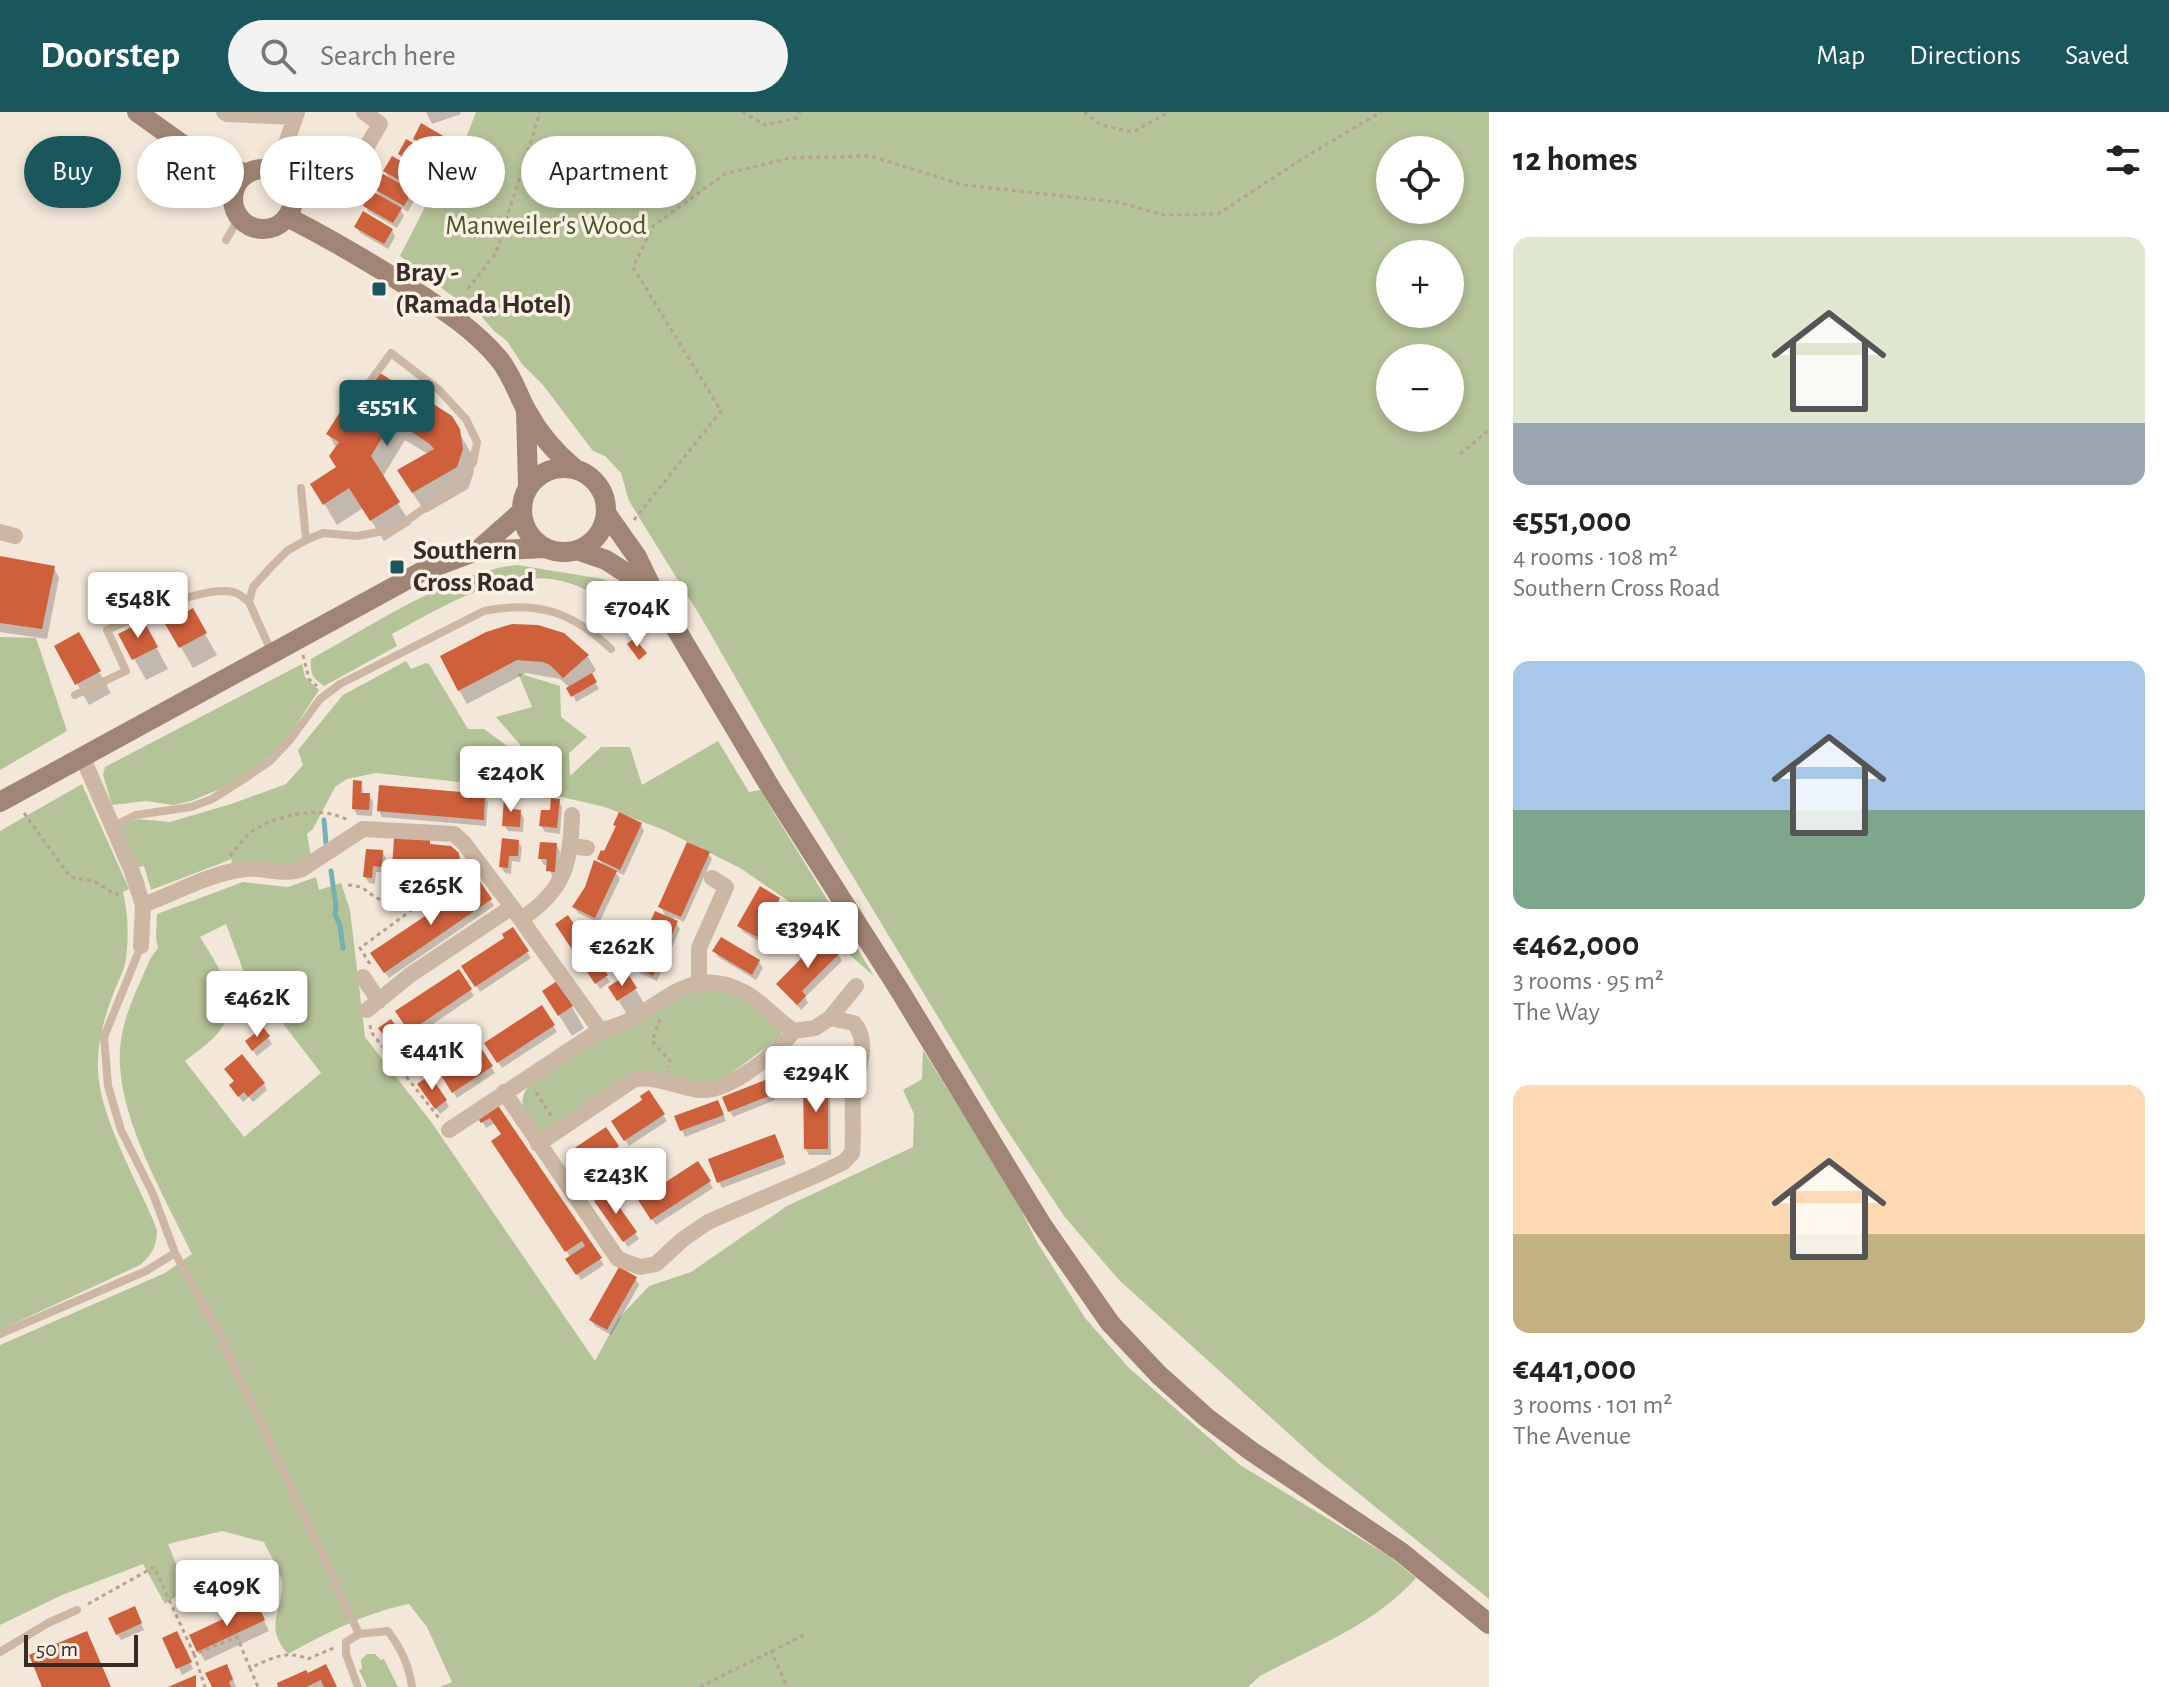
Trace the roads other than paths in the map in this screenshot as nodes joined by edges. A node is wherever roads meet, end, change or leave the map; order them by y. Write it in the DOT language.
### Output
graph roads {
  1 [pos="137,112"];
  2 [pos="224,112"];
  3 [pos="364,112"];
  4 [pos="296,115"];
  5 [pos="171,136"];
  6 [pos="289,136"];
  7 [pos="373,136"];
  8 [pos="260,169"];
  9 [pos="246,174"];
  10 [pos="244,176"];
  11 [pos="236,208"];
  12 [pos="291,208"];
  13 [pos="287,217"];
  14 [pos="226,240"];
  15 [pos="361,394"];
  16 [pos="526,411"];
  17 [pos="574,468"];
  18 [pos="528,486"];
  19 [pos="301,488"];
  20 [pos="521,512"];
  21 [pos="606,513"];
  22 [pos="306,540"];
  23 [pos="545,548"];
  24 [pos="577,550"];
  25 [pos="477,551"];
  26 [pos="654,592"];
  27 [pos="249,602"];
  28 [pos="611,649"];
  29 [pos="272,654"];
  30 [pos="75,695"];
  31 [pos="82,756"];
  32 [pos="0,802"];
  33 [pos="572,815"];
  34 [pos="113,826"];
  35 [pos="726,886"];
  36 [pos="140,898"];
  37 [pos="517,913"];
  38 [pos="141,946"];
  39 [pos="368,973"];
  40 [pos="699,982"];
  41 [pos="856,986"];
  42 [pos="830,1018"];
  43 [pos="608,1029"];
  44 [pos="794,1031"];
  45 [pos="504,1092"];
  46 [pos="449,1130"];
  47 [pos="538,1144"];
  48 [pos="175,1253"];
  49 [pos="0,1334"];
  50 [pos="77,1610"];
  51 [pos="1489,1624"];
  52 [pos="359,1634"];
  53 [pos="0,1652"];
  54 [pos="358,1687"];
  55 [pos="412,1687"];
  1 -- 5 [label="main road"];
  2 -- 4 [label="street"];
  3 -- 7 [label="street"];
  4 -- 6 [label="street"];
  8 -- 9 [label="main road"];
  9 -- 10 [label="main road"];
  11 -- 13 [label="main road"];
  11 -- 14 [label="lane"];
  12 -- 13 [label="main road"];
  13 -- 16 [label="main road"];
  15 -- 22 [label="lane"];
  16 -- 17 [label="main road"];
  16 -- 18 [label="main road"];
  17 -- 18 [label="main road"];
  17 -- 21 [label="main road"];
  18 -- 20 [label="main road"];
  19 -- 22 [label="lane"];
  20 -- 23 [label="main road"];
  20 -- 25 [label="main road"];
  21 -- 24 [label="main road"];
  21 -- 26 [label="main road"];
  22 -- 27 [label="lane"];
  23 -- 24 [label="main road"];
  23 -- 25 [label="main road"];
  24 -- 26 [label="main road"];
  25 -- 29 [label="main road"];
  26 -- 51 [label="main road"];
  27 -- 29 [label="lane"];
  27 -- 30 [label="lane"];
  28 -- 34 [label="lane"];
  29 -- 31 [label="main road"];
  31 -- 32 [label="main road"];
  31 -- 34 [label="street"];
  33 -- 37 [label="street"];
  34 -- 36 [label="street"];
  35 -- 40 [label="street"];
  36 -- 37 [label="street"];
  36 -- 38 [label="street"];
  37 -- 39 [label="street"];
  37 -- 43 [label="street"];
  38 -- 48 [label="lane"];
  40 -- 43 [label="street"];
  40 -- 44 [label="street"];
  41 -- 42 [label="street"];
  42 -- 44 [label="street"];
  42 -- 47 [label="street"];
  43 -- 45 [label="street"];
  44 -- 47 [label="street"];
  45 -- 46 [label="street"];
  45 -- 47 [label="street"];
  48 -- 49 [label="lane"];
  48 -- 52 [label="lane"];
  50 -- 53 [label="lane"];
  52 -- 54 [label="lane"];
  52 -- 55 [label="lane"];
}
